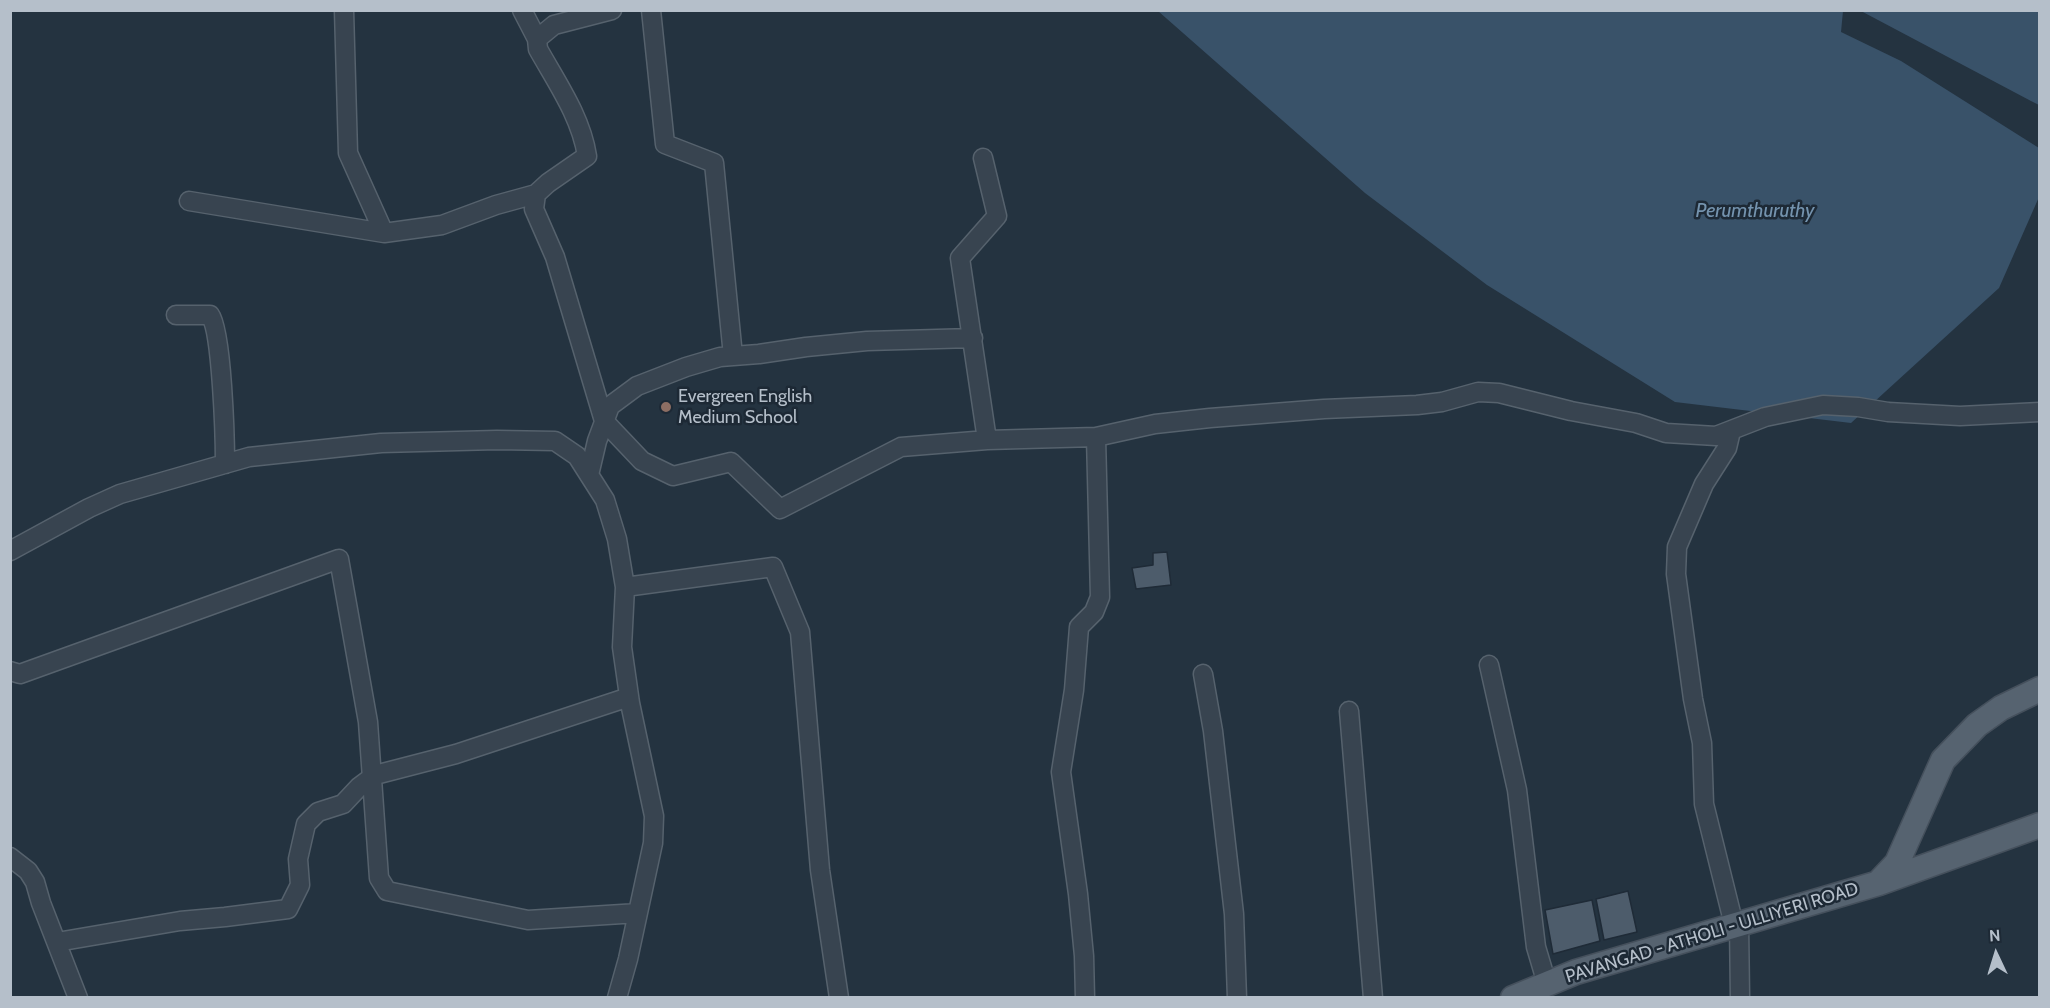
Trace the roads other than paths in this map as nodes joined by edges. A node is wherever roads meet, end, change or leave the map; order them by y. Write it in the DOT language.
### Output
graph roads {
  1 [pos="344,10"];
  2 [pos="522,10"];
  3 [pos="612,10"];
  4 [pos="651,10"];
  5 [pos="537,39"];
  6 [pos="982,158"];
  7 [pos="536,194"];
  8 [pos="189,201"];
  9 [pos="384,233"];
  10 [pos="176,315"];
  11 [pos="973,338"];
  12 [pos="733,356"];
  13 [pos="2040,412"];
  14 [pos="604,421"];
  15 [pos="1731,431"];
  16 [pos="1096,437"];
  17 [pos="987,440"];
  18 [pos="225,464"];
  19 [pos="589,475"];
  20 [pos="10,551"];
  21 [pos="625,587"];
  22 [pos="1489,665"];
  23 [pos="10,671"];
  24 [pos="1203,674"];
  25 [pos="2040,689"];
  26 [pos="629,696"];
  27 [pos="1349,711"];
  28 [pos="372,777"];
  29 [pos="2040,825"];
  30 [pos="10,844"];
  31 [pos="14,861"];
  32 [pos="1879,883"];
  33 [pos="638,913"];
  34 [pos="1737,924"];
  35 [pos="57,942"];
  36 [pos="1547,984"];
  37 [pos="78,998"];
  38 [pos="617,998"];
  39 [pos="840,998"];
  40 [pos="1085,998"];
  41 [pos="1237,998"];
  42 [pos="1373,998"];
  43 [pos="1513,998"];
  44 [pos="1740,998"];
  1 -- 9 [label="street"];
  2 -- 5 [label="street"];
  3 -- 5 [label="street"];
  4 -- 12 [label="street"];
  5 -- 7 [label="street"];
  6 -- 11 [label="street"];
  7 -- 9 [label="street"];
  7 -- 14 [label="street"];
  8 -- 9 [label="street"];
  10 -- 18 [label="street"];
  11 -- 12 [label="street"];
  11 -- 17 [label="street"];
  12 -- 14 [label="street"];
  13 -- 15 [label="street"];
  14 -- 17 [label="street"];
  14 -- 19 [label="street"];
  15 -- 16 [label="street"];
  15 -- 34 [label="street"];
  16 -- 17 [label="street"];
  16 -- 40 [label="street"];
  18 -- 19 [label="street"];
  18 -- 20 [label="street"];
  19 -- 21 [label="street"];
  21 -- 26 [label="street"];
  21 -- 39 [label="street"];
  22 -- 36 [label="street"];
  23 -- 28 [label="street"];
  24 -- 41 [label="street"];
  25 -- 32 [label="main road, PAVANGAD - ATHOLI - ULLIYERI ROAD"];
  26 -- 28 [label="street"];
  26 -- 33 [label="street"];
  27 -- 42 [label="street"];
  28 -- 33 [label="street"];
  28 -- 35 [label="street"];
  29 -- 32 [label="main road, PAVANGAD - ATHOLI - ULLIYERI ROAD"];
  30 -- 31 [label="street"];
  31 -- 35 [label="street"];
  32 -- 34 [label="main road, PAVANGAD - ATHOLI - ULLIYERI ROAD"];
  33 -- 38 [label="street"];
  34 -- 36 [label="main road, PAVANGAD - ATHOLI - ULLIYERI ROAD"];
  34 -- 44 [label="street"];
  35 -- 37 [label="street"];
  36 -- 43 [label="main road, PAVANGAD - ATHOLI - ULLIYERI ROAD"];
}
